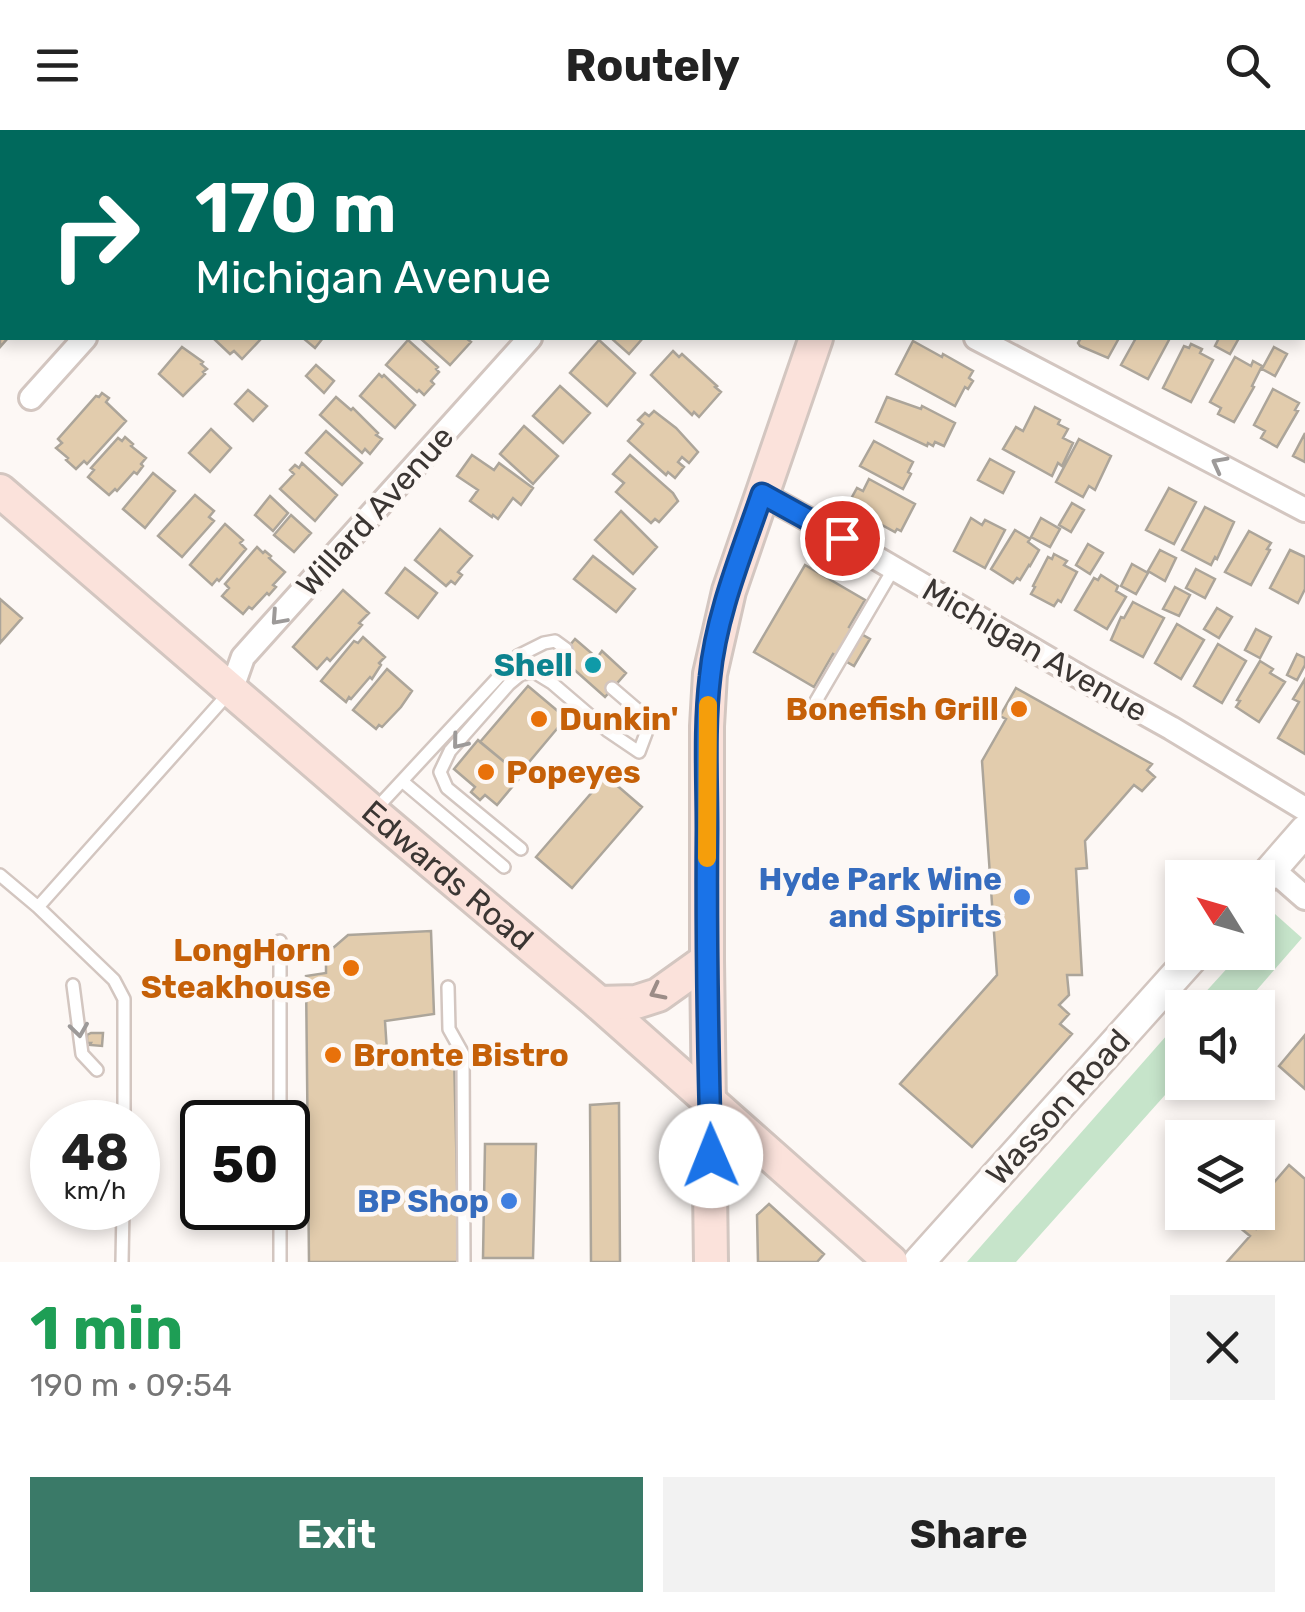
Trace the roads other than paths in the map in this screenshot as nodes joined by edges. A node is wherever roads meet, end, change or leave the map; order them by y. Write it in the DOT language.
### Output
graph roads {
  1 [pos="84,340"];
  2 [pos="528,340"];
  3 [pos="815,340"];
  4 [pos="980,340"];
  5 [pos="31,398"];
  6 [pos="762,494"];
  7 [pos="5,500"];
  8 [pos="1305,510"];
  9 [pos="894,568"];
  10 [pos="566,649"];
  11 [pos="612,688"];
  12 [pos="231,691"];
  13 [pos="816,701"];
  14 [pos="402,781"];
  15 [pos="1305,809"];
  16 [pos="372,812"];
  17 [pos="1305,831"];
  18 [pos="521,849"];
  19 [pos="1275,866"];
  20 [pos="504,867"];
  21 [pos="0,875"];
  22 [pos="1275,882"];
  23 [pos="1305,898"];
  24 [pos="38,907"];
  25 [pos="280,941"];
  26 [pos="707,960"];
  27 [pos="1181,970"];
  28 [pos="73,985"];
  29 [pos="448,987"];
  30 [pos="599,1004"];
  31 [pos="97,1070"];
  32 [pos="124,1100"];
  33 [pos="280,1100"];
  34 [pos="710,1100"];
  35 [pos="123,1230"];
  36 [pos="280,1230"];
  37 [pos="122,1262"];
  38 [pos="280,1262"];
  39 [pos="464,1262"];
  40 [pos="711,1262"];
  41 [pos="891,1262"];
  42 [pos="919,1262"];
  1 -- 5 [label="street"];
  2 -- 12 [label="street, Willard Avenue, one-way"];
  3 -- 6 [label="main road"];
  8 -- 4 [label="street, one-way"];
  6 -- 9 [label="street, Michigan Avenue"];
  6 -- 26 [label="main road"];
  7 -- 12 [label="main road, Edwards Road"];
  9 -- 13 [label="lane"];
  9 -- 15 [label="street, Michigan Avenue"];
  10 -- 14 [label="lane"];
  11 -- 18 [label="lane, one-way"];
  12 -- 16 [label="main road, Edwards Road"];
  12 -- 24 [label="lane"];
  14 -- 16 [label="lane"];
  14 -- 20 [label="lane"];
  16 -- 30 [label="main road, Edwards Road"];
  17 -- 19 [label="street"];
  21 -- 24 [label="lane"];
  22 -- 23 [label="street"];
  24 -- 32 [label="lane"];
  25 -- 33 [label="lane"];
  26 -- 30 [label="main road, one-way"];
  26 -- 34 [label="main road"];
  27 -- 42 [label="street, Wasson Road"];
  28 -- 31 [label="lane, one-way"];
  29 -- 39 [label="lane"];
  30 -- 34 [label="main road, Edwards Road"];
  34 -- 40 [label="main road"];
  34 -- 41 [label="main road, Edwards Road"];
  35 -- 37 [label="lane"];
  36 -- 38 [label="lane"];
}
